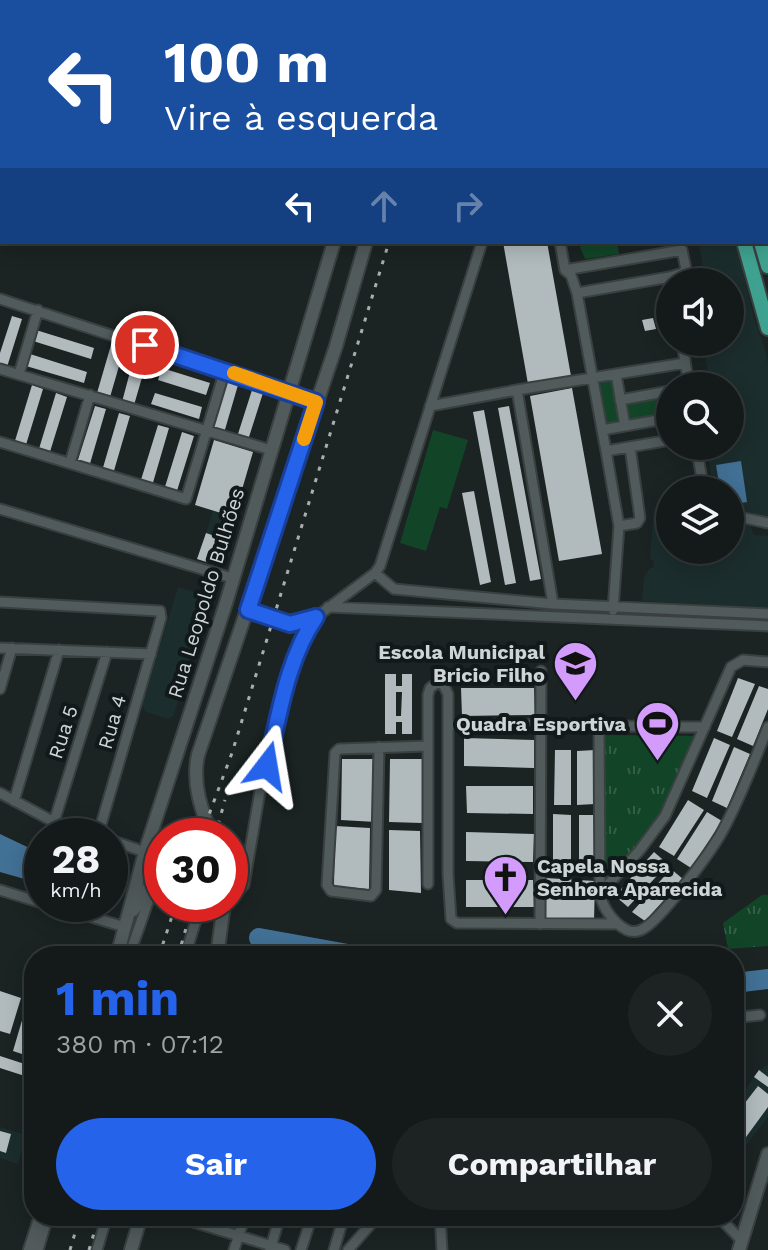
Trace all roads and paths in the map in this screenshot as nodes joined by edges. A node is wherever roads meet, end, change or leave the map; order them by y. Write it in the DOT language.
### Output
graph roads {
  1 [pos="333,244"];
  2 [pos="365,244"];
  3 [pos="475,244"];
  4 [pos="481,244"];
  5 [pos="560,244"];
  6 [pos="745,244"];
  7 [pos="762,244"];
  8 [pos="478,256"];
  9 [pos="768,266"];
  10 [pos="686,268"];
  11 [pos="565,270"];
  12 [pos="656,281"];
  13 [pos="577,293"];
  14 [pos="0,299"];
  15 [pos="38,310"];
  16 [pos="768,328"];
  17 [pos="684,356"];
  18 [pos="685,363"];
  19 [pos="0,369"];
  20 [pos="225,370"];
  21 [pos="687,372"];
  22 [pos="19,374"];
  23 [pos="616,374"];
  24 [pos="593,377"];
  25 [pos="517,390"];
  26 [pos="289,392"];
  27 [pos="656,394"];
  28 [pos="90,395"];
  29 [pos="620,400"];
  30 [pos="316,402"];
  31 [pos="430,406"];
  32 [pos="656,420"];
  33 [pos="625,426"];
  34 [pos="206,430"];
  35 [pos="602,430"];
  36 [pos="0,442"];
  37 [pos="656,442"];
  38 [pos="630,447"];
  39 [pos="271,450"];
  40 [pos="606,451"];
  41 [pos="70,463"];
  42 [pos="0,509"];
  43 [pos="744,518"];
  44 [pos="768,523"];
  45 [pos="619,526"];
  46 [pos="375,573"];
  47 [pos="232,578"];
  48 [pos="0,602"];
  49 [pos="553,604"];
  50 [pos="328,607"];
  51 [pos="613,608"];
  52 [pos="248,610"];
  53 [pos="768,614"];
  54 [pos="316,617"];
  55 [pos="612,619"];
  56 [pos="768,626"];
  57 [pos="0,648"];
  58 [pos="12,648"];
  59 [pos="59,650"];
  60 [pos="107,652"];
  61 [pos="151,654"];
  62 [pos="768,662"];
  63 [pos="541,671"];
  64 [pos="0,689"];
  65 [pos="541,723"];
  66 [pos="449,725"];
  67 [pos="599,727"];
  68 [pos="705,727"];
  69 [pos="768,727"];
  70 [pos="428,746"];
  71 [pos="379,747"];
  72 [pos="0,793"];
  73 [pos="14,801"];
  74 [pos="46,818"];
  75 [pos="55,818"];
  76 [pos="104,818"];
  77 [pos="156,818"];
  78 [pos="205,818"];
  79 [pos="144,856"];
  80 [pos="248,862"];
  81 [pos="428,884"];
  82 [pos="0,890"];
  83 [pos="600,893"];
  84 [pos="144,895"];
  85 [pos="24,897"];
  86 [pos="144,913"];
  87 [pos="128,917"];
  88 [pos="128,919"];
  89 [pos="127,922"];
  90 [pos="195,922"];
  91 [pos="222,922"];
  92 [pos="540,924"];
  93 [pos="618,924"];
  94 [pos="120,946"];
  95 [pos="133,946"];
  96 [pos="188,946"];
  97 [pos="220,946"];
  98 [pos="760,1015"];
  99 [pos="744,1017"];
  100 [pos="768,1154"];
  101 [pos="38,1226"];
  102 [pos="45,1226"];
  103 [pos="104,1226"];
  104 [pos="138,1226"];
  105 [pos="206,1226"];
  106 [pos="242,1226"];
  107 [pos="277,1226"];
  108 [pos="309,1226"];
  109 [pos="341,1226"];
  110 [pos="369,1226"];
  111 [pos="441,1226"];
  112 [pos="726,1226"];
  113 [pos="239,1236"];
  114 [pos="741,1246"];
  115 [pos="271,1248"];
  116 [pos="30,1250"];
  117 [pos="38,1250"];
  118 [pos="97,1250"];
  119 [pos="131,1250"];
  120 [pos="234,1250"];
  121 [pos="285,1250"];
  122 [pos="301,1250"];
  123 [pos="334,1250"];
  124 [pos="348,1250"];
  125 [pos="442,1250"];
  1 -- 26 [label="main road, Rua Leopoldo Bulhões"];
  2 -- 30 [label="main road, Rua Leopoldo Bulhões"];
  3 -- 8 [label="street"];
  4 -- 8 [label="street"];
  5 -- 11 [label="street"];
  6 -- 16 [label="main road"];
  7 -- 9 [label="main road"];
  8 -- 31 [label="street"];
  10 -- 11 [label="street"];
  11 -- 13 [label="street"];
  12 -- 13 [label="street"];
  13 -- 24 [label="street"];
  14 -- 15 [label="street"];
  15 -- 20 [label="street"];
  15 -- 22 [label="street"];
  17 -- 18 [label="street"];
  18 -- 21 [label="street"];
  18 -- 23 [label="street"];
  19 -- 22 [label="street"];
  20 -- 26 [label="street"];
  20 -- 34 [label="street"];
  22 -- 28 [label="street"];
  23 -- 24 [label="street"];
  23 -- 29 [label="street"];
  24 -- 25 [label="street"];
  24 -- 35 [label="street"];
  25 -- 31 [label="street"];
  25 -- 49 [label="street"];
  26 -- 30 [label="street"];
  26 -- 39 [label="main road, Rua Leopoldo Bulhões"];
  27 -- 29 [label="street"];
  28 -- 34 [label="street"];
  28 -- 41 [label="street"];
  29 -- 33 [label="street"];
  30 -- 52 [label="main road, Rua Leopoldo Bulhões"];
  31 -- 46 [label="street"];
  32 -- 33 [label="street"];
  33 -- 35 [label="street"];
  34 -- 39 [label="street"];
  34 -- 41 [label="street"];
  35 -- 40 [label="street"];
  36 -- 41 [label="street"];
  37 -- 38 [label="street"];
  38 -- 40 [label="street"];
  38 -- 45 [label="street"];
  39 -- 47 [label="main road, Rua Leopoldo Bulhões"];
  40 -- 45 [label="street"];
  42 -- 47 [label="street"];
  43 -- 44 [label="street"];
  45 -- 51 [label="street"];
  46 -- 49 [label="street"];
  46 -- 50 [label="street"];
  47 -- 77 [label="main road, Rua Leopoldo Bulhões"];
  48 -- 61 [label="street, Rua 4"];
  49 -- 51 [label="street"];
  50 -- 54 [label="street"];
  50 -- 55 [label="street"];
  51 -- 53 [label="street"];
  51 -- 55 [label="street"];
  52 -- 54 [label="street"];
  52 -- 78 [label="main road, Rua Leopoldo Bulhões"];
  54 -- 80 [label="street"];
  55 -- 56 [label="street"];
  57 -- 58 [label="street"];
  58 -- 59 [label="street"];
  58 -- 64 [label="street"];
  59 -- 60 [label="street"];
  59 -- 73 [label="street"];
  60 -- 61 [label="street"];
  60 -- 75 [label="street, Rua 5"];
  61 -- 76 [label="street, Rua 4"];
  62 -- 68 [label="street"];
  63 -- 65 [label="street"];
  65 -- 66 [label="street"];
  65 -- 67 [label="street"];
  65 -- 92 [label="street"];
  66 -- 70 [label="street"];
  66 -- 92 [label="street"];
  67 -- 68 [label="street"];
  67 -- 83 [label="street"];
  68 -- 83 [label="street"];
  69 -- 93 [label="street"];
  70 -- 71 [label="street"];
  70 -- 81 [label="street"];
  71 -- 71 [label="street"];
  72 -- 73 [label="street"];
  73 -- 74 [label="street"];
  79 -- 87 [label="main road, Rua Leopoldo Bulhões"];
  82 -- 85 [label="street"];
  83 -- 93 [label="street"];
  84 -- 88 [label="main road"];
  86 -- 95 [label="street"];
  89 -- 94 [label="main road, Rua Leopoldo Bulhões"];
  90 -- 96 [label="street"];
  91 -- 97 [label="main road"];
  92 -- 93 [label="street"];
  98 -- 99 [label="street"];
  100 -- 114 [label="main road"];
  101 -- 116 [label="main road"];
  102 -- 117 [label="street"];
  103 -- 118 [label="street"];
  104 -- 119 [label="main road"];
  105 -- 113 [label="street"];
  106 -- 113 [label="street"];
  107 -- 115 [label="street"];
  108 -- 122 [label="street"];
  109 -- 123 [label="street"];
  110 -- 124 [label="street"];
  111 -- 125 [label="street"];
  112 -- 114 [label="street"];
  113 -- 115 [label="street"];
  113 -- 120 [label="street"];
  115 -- 121 [label="street"];
}
